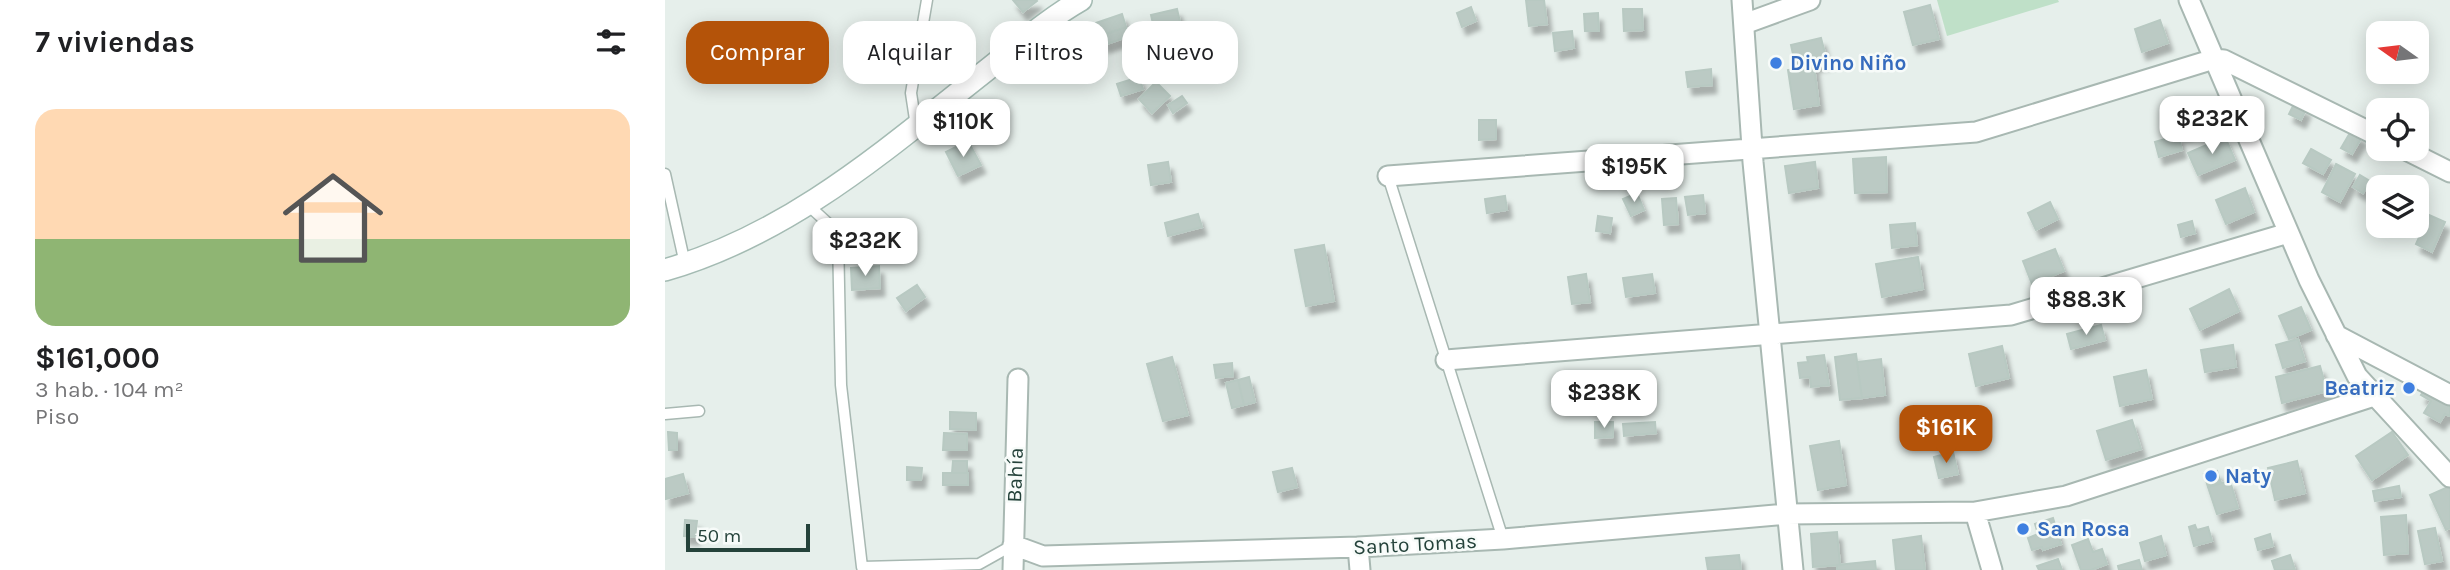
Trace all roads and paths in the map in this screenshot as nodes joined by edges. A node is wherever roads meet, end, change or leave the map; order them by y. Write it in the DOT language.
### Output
graph roads {
  1 [pos="927,0"];
  2 [pos="1081,0"];
  3 [pos="1742,0"];
  4 [pos="1810,0"];
  5 [pos="2189,0"];
  6 [pos="1744,24"];
  7 [pos="2214,59"];
  8 [pos="916,125"];
  9 [pos="2366,130"];
  10 [pos="1752,149"];
  11 [pos="2428,161"];
  12 [pos="2450,172"];
  13 [pos="665,174"];
  14 [pos="1388,176"];
  15 [pos="808,205"];
  16 [pos="2288,233"];
  17 [pos="675,267"];
  18 [pos="1769,333"];
  19 [pos="2336,335"];
  20 [pos="1446,360"];
  21 [pos="1018,379"];
  22 [pos="2450,395"];
  23 [pos="2374,396"];
  24 [pos="699,411"];
  25 [pos="665,414"];
  26 [pos="2450,477"];
  27 [pos="1975,512"];
  28 [pos="1787,514"];
  29 [pos="1503,539"];
  30 [pos="1013,545"];
  31 [pos="1358,547"];
  32 [pos="1036,563"];
  33 [pos="983,567"];
  34 [pos="862,569"];
  35 [pos="1013,570"];
  36 [pos="1360,570"];
  37 [pos="1793,570"];
  38 [pos="1992,570"];
  1 -- 8 [label="lane"];
  2 -- 8 [label="street"];
  3 -- 6 [label="street"];
  4 -- 6 [label="street"];
  5 -- 7 [label="street"];
  6 -- 10 [label="street"];
  7 -- 9 [label="street"];
  7 -- 10 [label="street"];
  7 -- 16 [label="street"];
  8 -- 15 [label="street"];
  10 -- 14 [label="street"];
  10 -- 18 [label="street"];
  11 -- 12 [label="street"];
  13 -- 17 [label="lane"];
  14 -- 20 [label="lane"];
  15 -- 17 [label="street"];
  15 -- 34 [label="lane"];
  16 -- 18 [label="street"];
  16 -- 19 [label="street"];
  18 -- 20 [label="street"];
  18 -- 28 [label="street"];
  19 -- 22 [label="street"];
  19 -- 23 [label="street"];
  20 -- 29 [label="lane"];
  21 -- 30 [label="street, Bahía"];
  23 -- 26 [label="street"];
  23 -- 27 [label="street, Santo Tomas"];
  24 -- 25 [label="lane"];
  27 -- 28 [label="street, Santo Tomas"];
  27 -- 38 [label="street"];
  28 -- 29 [label="street, Santo Tomas"];
  28 -- 37 [label="street"];
  29 -- 31 [label="street, Santo Tomas"];
  30 -- 32 [label="street, Santo Tomas"];
  30 -- 33 [label="lane"];
  30 -- 35 [label="street, Bahía"];
  31 -- 32 [label="street, Santo Tomas"];
  31 -- 36 [label="street"];
  33 -- 34 [label="lane"];
}
